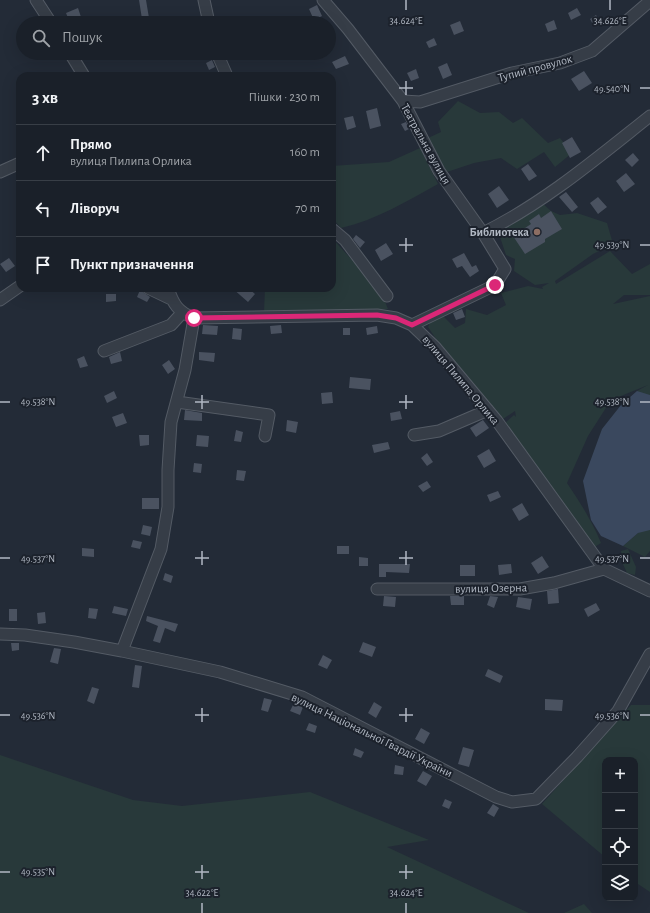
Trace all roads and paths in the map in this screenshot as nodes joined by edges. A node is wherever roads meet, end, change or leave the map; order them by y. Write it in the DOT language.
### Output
graph roads {
  1 [pos="36,0"];
  2 [pos="204,0"];
  3 [pos="323,0"];
  4 [pos="650,1"];
  5 [pos="46,16"];
  6 [pos="207,16"];
  7 [pos="74,60"];
  8 [pos="220,60"];
  9 [pos="82,72"];
  10 [pos="225,72"];
  11 [pos="403,101"];
  12 [pos="650,116"];
  13 [pos="16,165"];
  14 [pos="0,172"];
  15 [pos="336,233"];
  16 [pos="483,233"];
  17 [pos="16,289"];
  18 [pos="156,292"];
  19 [pos="169,292"];
  20 [pos="388,296"];
  21 [pos="171,299"];
  22 [pos="0,300"];
  23 [pos="182,313"];
  24 [pos="194,318"];
  25 [pos="412,325"];
  26 [pos="104,351"];
  27 [pos="177,402"];
  28 [pos="488,410"];
  29 [pos="414,435"];
  30 [pos="265,436"];
  31 [pos="604,569"];
  32 [pos="377,589"];
  33 [pos="650,591"];
  34 [pos="0,634"];
  35 [pos="122,651"];
  36 [pos="650,654"];
  1 -- 5 [label="street"];
  2 -- 6 [label="street"];
  3 -- 11 [label="street, Театральна вулиця"];
  4 -- 11 [label="street, Тупий провулок"];
  7 -- 9 [label="street"];
  8 -- 10 [label="street"];
  11 -- 16 [label="street, Театральна вулиця"];
  12 -- 16 [label="street"];
  13 -- 14 [label="street"];
  15 -- 20 [label="street"];
  16 -- 25 [label="street, Театральна вулиця"];
  17 -- 22 [label="street"];
  18 -- 21 [label="street"];
  19 -- 21 [label="street, вулиця Пилипа Орлика"];
  21 -- 23 [label="street, вулиця Пилипа Орлика"];
  23 -- 24 [label="street, вулиця Пилипа Орлика"];
  23 -- 26 [label="street"];
  24 -- 25 [label="street, вулиця Пилипа Орлика"];
  24 -- 27 [label="street"];
  25 -- 28 [label="street, вулиця Пилипа Орлика"];
  27 -- 30 [label="street"];
  27 -- 35 [label="street"];
  28 -- 29 [label="street"];
  28 -- 31 [label="street, вулиця Пилипа Орлика"];
  31 -- 32 [label="street, вулиця Озерна"];
  31 -- 33 [label="street, вулиця Пилипа Орлика"];
  34 -- 35 [label="street, вулиця Національної Гвардії України"];
  35 -- 36 [label="street, вулиця Національної Гвардії України"];
}
